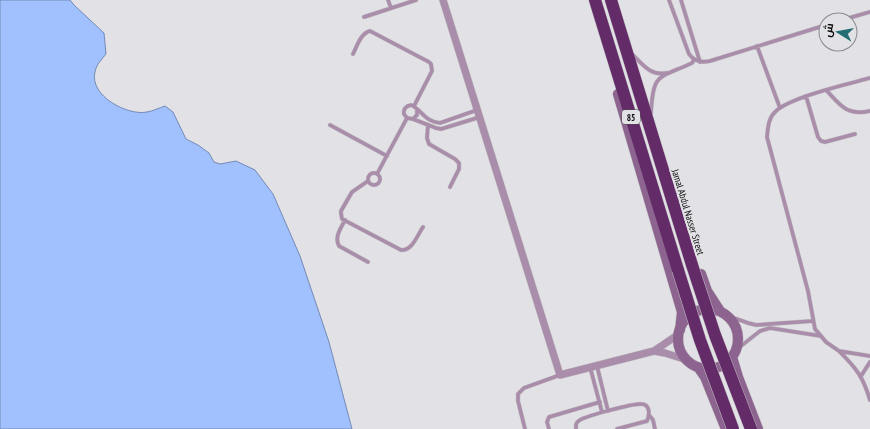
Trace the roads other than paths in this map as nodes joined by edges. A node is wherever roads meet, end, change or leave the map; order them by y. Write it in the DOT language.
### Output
graph roads {
  1 [pos="388,0"];
  2 [pos="416,0"];
  3 [pos="443,0"];
  4 [pos="589,0"];
  5 [pos="595,0"];
  6 [pos="611,0"];
  7 [pos="616,0"];
  8 [pos="669,0"];
  9 [pos="681,0"];
  10 [pos="404,2"];
  11 [pos="391,8"];
  12 [pos="870,12"];
  13 [pos="858,15"];
  14 [pos="364,17"];
  15 [pos="818,27"];
  16 [pos="757,46"];
  17 [pos="353,54"];
  18 [pos="633,55"];
  19 [pos="694,60"];
  20 [pos="700,62"];
  21 [pos="670,73"];
  22 [pos="870,78"];
  23 [pos="827,91"];
  24 [pos="806,96"];
  25 [pos="414,106"];
  26 [pos="780,108"];
  27 [pos="417,110"];
  28 [pos="870,111"];
  29 [pos="651,113"];
  30 [pos="478,114"];
  31 [pos="407,118"];
  32 [pos="412,119"];
  33 [pos="330,125"];
  34 [pos="428,125"];
  35 [pos="855,134"];
  36 [pos="387,156"];
  37 [pos="377,174"];
  38 [pos="368,181"];
  39 [pos="450,186"];
  40 [pos="345,220"];
  41 [pos="423,227"];
  42 [pos="368,262"];
  43 [pos="723,313"];
  44 [pos="813,321"];
  45 [pos="679,332"];
  46 [pos="821,336"];
  47 [pos="654,351"];
  48 [pos="839,351"];
  49 [pos="734,353"];
  50 [pos="870,356"];
  51 [pos="687,360"];
  52 [pos="870,362"];
  53 [pos="594,366"];
  54 [pos="698,367"];
  55 [pos="560,375"];
  56 [pos="861,376"];
  57 [pos="870,400"];
  58 [pos="600,402"];
  59 [pos="608,411"];
  60 [pos="602,412"];
  61 [pos="649,415"];
  62 [pos="526,429"];
  63 [pos="549,429"];
  64 [pos="576,429"];
  65 [pos="617,429"];
  66 [pos="655,429"];
  67 [pos="726,429"];
  68 [pos="733,429"];
  69 [pos="750,429"];
  70 [pos="758,429"];
  1 -- 11 [label="lane"];
  2 -- 10 [label="lane"];
  3 -- 30 [label="street"];
  4 -- 45 [label="main road"];
  5 -- 68 [label="highway, 85, bridge"];
  6 -- 69 [label="highway, Jamal Abdul Nasser Street / 85, bridge"];
  7 -- 18 [label="main road"];
  8 -- 19 [label="lane"];
  9 -- 20 [label="lane"];
  10 -- 11 [label="lane"];
  11 -- 14 [label="lane"];
  12 -- 13 [label="lane"];
  15 -- 16 [label="lane"];
  16 -- 20 [label="lane"];
  16 -- 26 [label="lane"];
  17 -- 25 [label="lane"];
  18 -- 21 [label="lane"];
  18 -- 29 [label="main road"];
  19 -- 20 [label="lane"];
  19 -- 21 [label="lane"];
  21 -- 29 [label="lane"];
  22 -- 23 [label="lane"];
  23 -- 24 [label="lane"];
  23 -- 28 [label="lane"];
  24 -- 26 [label="lane"];
  24 -- 35 [label="lane"];
  25 -- 27 [label="lane"];
  25 -- 31 [label="lane"];
  26 -- 44 [label="lane"];
  27 -- 30 [label="lane"];
  27 -- 32 [label="lane"];
  29 -- 43 [label="main road"];
  30 -- 34 [label="lane"];
  30 -- 55 [label="street"];
  31 -- 32 [label="lane"];
  31 -- 36 [label="lane"];
  32 -- 34 [label="lane"];
  33 -- 36 [label="lane"];
  34 -- 39 [label="lane"];
  36 -- 37 [label="lane"];
  37 -- 38 [label="lane"];
  37 -- 38 [label="lane"];
  38 -- 40 [label="lane"];
  40 -- 41 [label="lane"];
  40 -- 42 [label="lane"];
  43 -- 44 [label="lane"];
  43 -- 45 [label="main road"];
  43 -- 49 [label="main road"];
  44 -- 46 [label="lane"];
  45 -- 47 [label="street"];
  45 -- 51 [label="main road"];
  46 -- 48 [label="lane"];
  46 -- 49 [label="lane"];
  47 -- 51 [label="street"];
  47 -- 53 [label="street"];
  48 -- 50 [label="lane"];
  48 -- 56 [label="lane"];
  49 -- 54 [label="main road"];
  49 -- 70 [label="main road"];
  51 -- 54 [label="main road"];
  52 -- 56 [label="lane"];
  53 -- 55 [label="street"];
  53 -- 58 [label="lane"];
  53 -- 59 [label="lane"];
  54 -- 67 [label="main road"];
  55 -- 62 [label="lane"];
  56 -- 57 [label="lane"];
  58 -- 60 [label="lane"];
  58 -- 63 [label="lane"];
  59 -- 60 [label="lane"];
  59 -- 61 [label="lane"];
  60 -- 64 [label="lane"];
  61 -- 65 [label="lane"];
  61 -- 66 [label="lane"];
}
